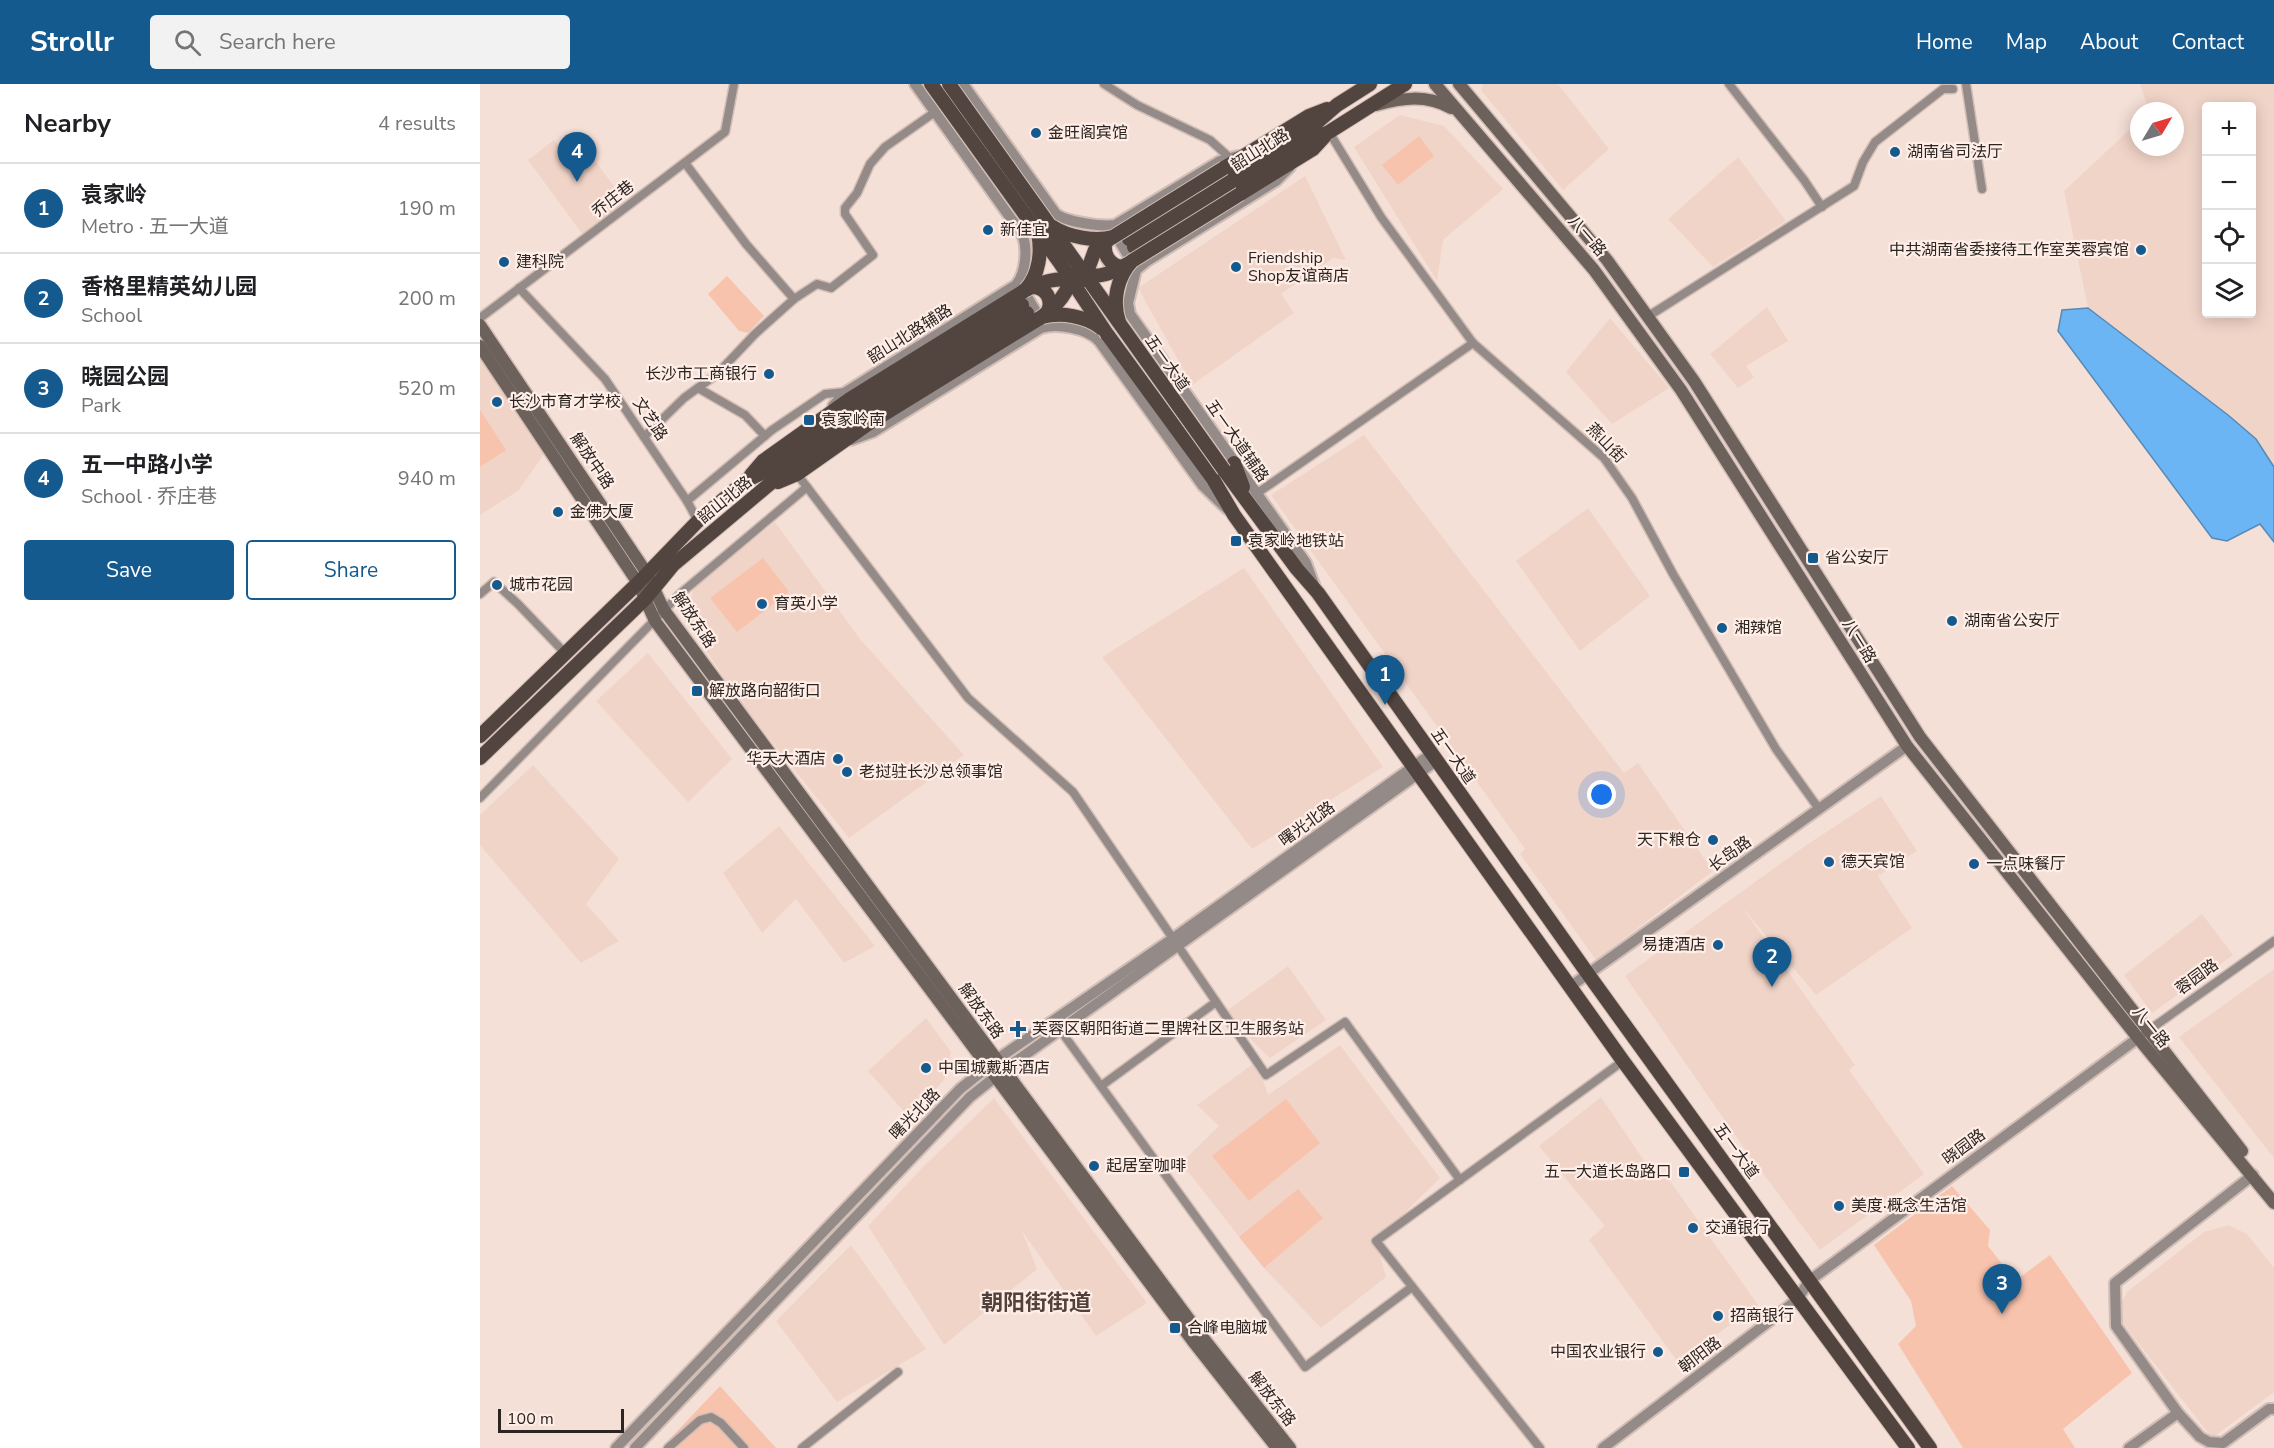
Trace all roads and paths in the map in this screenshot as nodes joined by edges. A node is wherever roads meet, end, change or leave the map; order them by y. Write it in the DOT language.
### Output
graph roads {
  1 [pos="734,84"];
  2 [pos="915,84"];
  3 [pos="931,84"];
  4 [pos="949,84"];
  5 [pos="963,84"];
  6 [pos="1104,84"];
  7 [pos="1370,84"];
  8 [pos="1405,84"];
  9 [pos="1435,84"];
  10 [pos="1459,84"];
  11 [pos="1470,84"];
  12 [pos="1729,84"];
  13 [pos="1966,84"];
  14 [pos="1953,89"];
  15 [pos="1477,104"];
  16 [pos="1337,105"];
  17 [pos="1366,108"];
  18 [pos="935,112"];
  19 [pos="1461,116"];
  20 [pos="1329,132"];
  21 [pos="1298,158"];
  22 [pos="685,163"];
  23 [pos="1227,163"];
  24 [pos="1982,189"];
  25 [pos="1822,207"];
  26 [pos="1055,221"];
  27 [pos="1038,231"];
  28 [pos="1110,234"];
  29 [pos="1024,240"];
  30 [pos="1131,257"];
  31 [pos="1081,280"];
  32 [pos="519,288"];
  33 [pos="794,299"];
  34 [pos="1032,304"];
  35 [pos="1128,310"];
  36 [pos="1647,317"];
  37 [pos="480,318"];
  38 [pos="480,325"];
  39 [pos="1121,327"];
  40 [pos="1100,335"];
  41 [pos="1473,343"];
  42 [pos="480,346"];
  43 [pos="698,388"];
  44 [pos="848,395"];
  45 [pos="644,436"];
  46 [pos="765,436"];
  47 [pos="839,445"];
  48 [pos="1224,471"];
  49 [pos="797,474"];
  50 [pos="745,481"];
  51 [pos="770,485"];
  52 [pos="807,487"];
  53 [pos="1253,498"];
  54 [pos="687,501"];
  55 [pos="1234,515"];
  56 [pos="698,521"];
  57 [pos="642,578"];
  58 [pos="655,587"];
  59 [pos="480,594"];
  60 [pos="645,599"];
  61 [pos="664,610"];
  62 [pos="655,621"];
  63 [pos="566,654"];
  64 [pos="480,736"];
  65 [pos="1906,746"];
  66 [pos="1434,757"];
  67 [pos="480,758"];
  68 [pos="1416,770"];
  69 [pos="480,798"];
  70 [pos="1819,809"];
  71 [pos="2274,940"];
  72 [pos="1175,943"];
  73 [pos="1588,974"];
  74 [pos="1571,986"];
  75 [pos="1216,1002"];
  76 [pos="1058,1025"];
  77 [pos="2150,1030"];
  78 [pos="2138,1038"];
  79 [pos="1623,1061"];
  80 [pos="996,1068"];
  81 [pos="1101,1086"];
  82 [pos="2253,1175"];
  83 [pos="1460,1180"];
  84 [pos="2274,1192"];
  85 [pos="2274,1203"];
  86 [pos="1813,1286"];
  87 [pos="1412,1287"];
  88 [pos="1799,1302"];
  89 [pos="898,1372"];
  90 [pos="2274,1409"];
  91 [pos="2178,1413"];
  92 [pos="616,1448"];
  93 [pos="635,1448"];
  94 [pos="668,1448"];
  95 [pos="744,1448"];
  96 [pos="802,1448"];
  97 [pos="1277,1448"];
  98 [pos="1290,1448"];
  99 [pos="1539,1448"];
  100 [pos="1603,1448"];
  101 [pos="1612,1448"];
  102 [pos="1908,1448"];
  103 [pos="1929,1448"];
  104 [pos="2129,1448"];
  1 -- 22 [label="street, 乔庄巷"];
  2 -- 18 [label="street"];
  3 -- 27 [label="main road, bridge"];
  4 -- 26 [label="main road, bridge"];
  5 -- 26 [label="street"];
  6 -- 23 [label="street"];
  7 -- 16 [label="main road, 韶山北路"];
  8 -- 17 [label="main road, 韶山北路"];
  9 -- 19 [label="main road, 八一路"];
  10 -- 15 [label="main road, 八一路"];
  11 -- 15 [label="main road"];
  12 -- 25 [label="street"];
  13 -- 24 [label="street"];
  14 -- 25 [label="street"];
  15 -- 36 [label="main road, 八一路"];
  16 -- 23 [label="main road"];
  16 -- 30 [label="main road, 韶山北路"];
  17 -- 19 [label="main road"];
  17 -- 20 [label="main road, 韶山北路"];
  18 -- 29 [label="street"];
  18 -- 33 [label="street"];
  19 -- 65 [label="main road, 八一路"];
  20 -- 21 [label="main road"];
  20 -- 30 [label="main road, 韶山北路"];
  20 -- 41 [label="street, 燕山街"];
  21 -- 30 [label="main road, bridge"];
  21 -- 30 [label="street"];
  22 -- 32 [label="street, 乔庄巷"];
  22 -- 33 [label="street"];
  23 -- 28 [label="main road, bridge"];
  25 -- 36 [label="street"];
  26 -- 28 [label="main road, bridge"];
  26 -- 29 [label="street"];
  26 -- 31 [label="main road, bridge"];
  27 -- 31 [label="main road, bridge"];
  27 -- 34 [label="main road, bridge"];
  28 -- 30 [label="main road, bridge"];
  28 -- 31 [label="main road, bridge"];
  29 -- 34 [label="street"];
  30 -- 31 [label="main road, bridge"];
  30 -- 35 [label="street"];
  30 -- 39 [label="main road, bridge"];
  31 -- 34 [label="main road, bridge"];
  31 -- 34 [label="main road, bridge"];
  31 -- 39 [label="main road, 五一大道, bridge"];
  31 -- 40 [label="main road, 五一大道, bridge"];
  32 -- 37 [label="street, 乔庄巷"];
  32 -- 45 [label="street, 文艺路"];
  33 -- 43 [label="street"];
  34 -- 40 [label="main road, bridge"];
  34 -- 44 [label="main road"];
  34 -- 47 [label="main road"];
  34 -- 47 [label="street"];
  34 -- 50 [label="main road, 韶山北路"];
  34 -- 51 [label="main road, 韶山北路"];
  35 -- 40 [label="street"];
  35 -- 48 [label="street, 五一大道辅路"];
  36 -- 77 [label="main road, 八一路"];
  38 -- 57 [label="main road, 解放中路"];
  39 -- 48 [label="main road, 五一大道, bridge"];
  40 -- 48 [label="main road, 五一大道"];
  40 -- 55 [label="street"];
  41 -- 53 [label="street"];
  41 -- 70 [label="street, 燕山街"];
  42 -- 57 [label="main road, 解放中路"];
  43 -- 45 [label="street"];
  43 -- 46 [label="street"];
  44 -- 46 [label="street"];
  44 -- 50 [label="main road"];
  45 -- 54 [label="street, 文艺路"];
  46 -- 54 [label="street"];
  47 -- 49 [label="main road"];
  48 -- 53 [label="main road, 五一大道"];
  48 -- 55 [label="main road, 五一大道"];
  49 -- 51 [label="main road"];
  49 -- 52 [label="street"];
  50 -- 56 [label="main road, 韶山北路"];
  51 -- 58 [label="main road, 韶山北路"];
  52 -- 61 [label="street"];
  52 -- 72 [label="street"];
  53 -- 66 [label="main road, 五一大道"];
  54 -- 56 [label="street, 文艺路"];
  55 -- 68 [label="main road, 五一大道"];
  56 -- 57 [label="main road, 韶山北路"];
  57 -- 58 [label="main road, 解放中路"];
  57 -- 60 [label="main road, 解放中路"];
  57 -- 63 [label="main road, 韶山北路"];
  58 -- 60 [label="main road, 韶山北路"];
  58 -- 61 [label="main road, 解放东路"];
  59 -- 63 [label="street"];
  60 -- 62 [label="main road, 解放东路"];
  60 -- 67 [label="main road, 韶山北路"];
  61 -- 62 [label="street"];
  61 -- 80 [label="main road, 解放东路"];
  62 -- 69 [label="street"];
  62 -- 80 [label="main road, 解放东路"];
  63 -- 64 [label="main road, 韶山北路"];
  65 -- 70 [label="street, 长岛路"];
  65 -- 78 [label="main road, 八一路"];
  66 -- 68 [label="street, 曙光北路"];
  66 -- 73 [label="main road, 五一大道"];
  68 -- 72 [label="street, 曙光北路"];
  68 -- 74 [label="main road, 五一大道"];
  70 -- 73 [label="street, 长岛路"];
  71 -- 77 [label="street, 蓉园路"];
  72 -- 75 [label="street"];
  72 -- 76 [label="street, 曙光北路"];
  73 -- 74 [label="street, 长岛路"];
  73 -- 86 [label="main road, 五一大道"];
  74 -- 79 [label="main road, 五一大道"];
  75 -- 81 [label="street"];
  75 -- 83 [label="street"];
  76 -- 80 [label="street, 曙光北路"];
  76 -- 81 [label="street"];
  77 -- 78 [label="street, 蓉园路"];
  77 -- 84 [label="main road, 八一路"];
  78 -- 82 [label="main road, 八一路"];
  78 -- 86 [label="street, 晓园路"];
  79 -- 83 [label="street"];
  79 -- 88 [label="main road, 五一大道"];
  80 -- 92 [label="street, 曙光北路"];
  80 -- 93 [label="street, 曙光北路"];
  80 -- 97 [label="main road, 解放东路"];
  80 -- 98 [label="main road, 解放东路"];
  81 -- 87 [label="street"];
  82 -- 85 [label="main road, 八一路"];
  82 -- 91 [label="street"];
  83 -- 87 [label="street"];
  86 -- 88 [label="street, 朝阳路"];
  86 -- 103 [label="main road, 五一大道"];
  87 -- 99 [label="street"];
  88 -- 100 [label="street, 朝阳路"];
  88 -- 101 [label="street, 朝阳路"];
  88 -- 102 [label="main road, 五一大道"];
  89 -- 96 [label="street"];
  90 -- 91 [label="street"];
  91 -- 104 [label="street"];
  94 -- 95 [label="street"];
}
